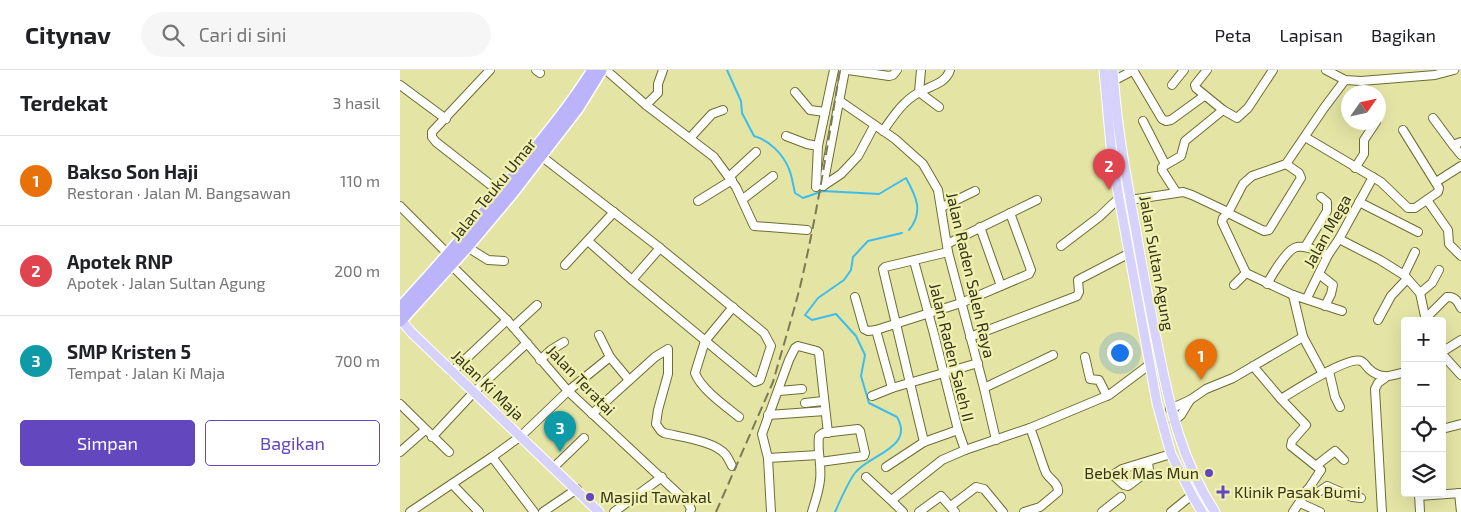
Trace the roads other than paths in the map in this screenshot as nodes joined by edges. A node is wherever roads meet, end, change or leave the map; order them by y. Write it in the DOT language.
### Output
graph roads {
  1 [pos="489,70"];
  2 [pos="663,70"];
  3 [pos="834,70"];
  4 [pos="847,70"];
  5 [pos="897,70"];
  6 [pos="921,70"];
  7 [pos="950,70"];
  8 [pos="1104,70"];
  9 [pos="1113,70"];
  10 [pos="1133,70"];
  11 [pos="1184,70"];
  12 [pos="1206,70"];
  13 [pos="1273,70"];
  14 [pos="1326,70"];
  15 [pos="1454,70"];
  16 [pos="601,71"];
  17 [pos="1434,72"];
  18 [pos="1345,80"];
  19 [pos="1114,81"];
  20 [pos="400,85"];
  21 [pos="1172,85"];
  22 [pos="795,92"];
  23 [pos="919,92"];
  24 [pos="1204,96"];
  25 [pos="840,100"];
  26 [pos="646,105"];
  27 [pos="939,107"];
  28 [pos="724,110"];
  29 [pos="1223,110"];
  30 [pos="825,112"];
  31 [pos="1433,118"];
  32 [pos="446,119"];
  33 [pos="1143,121"];
  34 [pos="874,126"];
  35 [pos="1371,130"];
  36 [pos="1403,130"];
  37 [pos="883,131"];
  38 [pos="786,136"];
  39 [pos="1305,137"];
  40 [pos="690,138"];
  41 [pos="1457,143"];
  42 [pos="1121,144"];
  43 [pos="818,146"];
  44 [pos="1111,146"];
  45 [pos="756,152"];
  46 [pos="1461,155"];
  47 [pos="541,156"];
  48 [pos="1165,164"];
  49 [pos="1286,164"];
  50 [pos="1461,166"];
  51 [pos="1355,168"];
  52 [pos="773,176"];
  53 [pos="1373,177"];
  54 [pos="731,179"];
  55 [pos="1436,182"];
  56 [pos="816,187"];
  57 [pos="975,191"];
  58 [pos="1176,192"];
  59 [pos="501,193"];
  60 [pos="1321,197"];
  61 [pos="1119,198"];
  62 [pos="743,199"];
  63 [pos="1036,200"];
  64 [pos="1130,200"];
  65 [pos="1427,200"];
  66 [pos="698,201"];
  67 [pos="1359,202"];
  68 [pos="400,206"];
  69 [pos="942,207"];
  70 [pos="614,212"];
  71 [pos="1228,212"];
  72 [pos="1010,213"];
  73 [pos="980,227"];
  74 [pos="807,230"];
  75 [pos="1418,232"];
  76 [pos="1339,239"];
  77 [pos="588,241"];
  78 [pos="1061,246"];
  79 [pos="467,247"];
  80 [pos="1305,247"];
  81 [pos="660,248"];
  82 [pos="948,248"];
  83 [pos="1415,252"];
  84 [pos="1128,254"];
  85 [pos="1328,255"];
  86 [pos="1461,256"];
  87 [pos="450,260"];
  88 [pos="914,260"];
  89 [pos="504,261"];
  90 [pos="565,266"];
  91 [pos="1439,270"];
  92 [pos="1143,271"];
  93 [pos="1132,273"];
  94 [pos="1246,273"];
  95 [pos="1319,274"];
  96 [pos="1405,277"];
  97 [pos="632,280"];
  98 [pos="1267,284"];
  99 [pos="1234,285"];
  100 [pos="1001,286"];
  101 [pos="1420,293"];
  102 [pos="1293,295"];
  103 [pos="855,297"];
  104 [pos="1307,298"];
  105 [pos="961,303"];
  106 [pos="537,305"];
  107 [pos="1325,306"];
  108 [pos="733,307"];
  109 [pos="400,308"];
  110 [pos="1461,308"];
  111 [pos="1342,311"];
  112 [pos="928,313"];
  113 [pos="1425,317"];
  114 [pos="1429,317"];
  115 [pos="507,320"];
  116 [pos="1378,320"];
  117 [pos="401,321"];
  118 [pos="897,324"];
  119 [pos="513,327"];
  120 [pos="876,330"];
  121 [pos="599,335"];
  122 [pos="970,336"];
  123 [pos="1303,337"];
  124 [pos="1461,340"];
  125 [pos="564,342"];
  126 [pos="705,342"];
  127 [pos="527,343"];
  128 [pos="1446,350"];
  129 [pos="1053,355"];
  130 [pos="610,357"];
  131 [pos="1085,357"];
  132 [pos="1446,358"];
  133 [pos="540,360"];
  134 [pos="978,363"];
  135 [pos="1149,365"];
  136 [pos="1253,366"];
  137 [pos="452,372"];
  138 [pos="944,372"];
  139 [pos="1326,373"];
  140 [pos="1401,373"];
  141 [pos="1461,375"];
  142 [pos="1384,378"];
  143 [pos="629,380"];
  144 [pos="910,383"];
  145 [pos="892,388"];
  146 [pos="984,388"];
  147 [pos="802,389"];
  148 [pos="779,390"];
  149 [pos="568,391"];
  150 [pos="474,392"];
  151 [pos="872,396"];
  152 [pos="1107,396"];
  153 [pos="1281,399"];
  154 [pos="1190,400"];
  155 [pos="823,401"];
  156 [pos="1157,403"];
  157 [pos="400,404"];
  158 [pos="805,404"];
  159 [pos="1169,404"];
  160 [pos="1340,407"];
  161 [pos="825,412"];
  162 [pos="592,414"];
  163 [pos="768,415"];
  164 [pos="739,417"];
  165 [pos="1174,421"];
  166 [pos="1461,424"];
  167 [pos="1030,428"];
  168 [pos="1446,429"];
  169 [pos="425,430"];
  170 [pos="958,430"];
  171 [pos="828,433"];
  172 [pos="521,436"];
  173 [pos="432,437"];
  174 [pos="584,438"];
  175 [pos="996,440"];
  176 [pos="924,442"];
  177 [pos="965,450"];
  178 [pos="400,452"];
  179 [pos="449,452"];
  180 [pos="1171,454"];
  181 [pos="492,457"];
  182 [pos="768,458"];
  183 [pos="819,458"];
  184 [pos="1344,460"];
  185 [pos="1148,462"];
  186 [pos="1317,465"];
  187 [pos="732,466"];
  188 [pos="886,467"];
  189 [pos="553,468"];
  190 [pos="866,477"];
  191 [pos="662,478"];
  192 [pos="452,484"];
  193 [pos="577,489"];
  194 [pos="1307,490"];
  195 [pos="1446,493"];
  196 [pos="1460,493"];
  197 [pos="1122,497"];
  198 [pos="1193,497"];
  199 [pos="1419,497"];
  200 [pos="1361,498"];
  201 [pos="894,503"];
  202 [pos="1300,503"];
  203 [pos="953,509"];
  204 [pos="1042,510"];
  205 [pos="410,512"];
  206 [pos="479,512"];
  207 [pos="534,512"];
  208 [pos="543,512"];
  209 [pos="599,512"];
  210 [pos="614,512"];
  211 [pos="690,512"];
  212 [pos="771,512"];
  213 [pos="812,512"];
  214 [pos="903,512"];
  215 [pos="919,512"];
  216 [pos="1003,512"];
  217 [pos="1024,512"];
  218 [pos="1102,512"];
  219 [pos="1171,512"];
  220 [pos="1202,512"];
  221 [pos="1215,512"];
  222 [pos="1293,512"];
  223 [pos="1320,512"];
  224 [pos="1382,512"];
  225 [pos="1420,512"];
  226 [pos="1461,512"];
  1 -- 32 [label="street"];
  2 -- 26 [label="street"];
  3 -- 30 [label="street"];
  4 -- 5 [label="street"];
  4 -- 25 [label="street"];
  6 -- 23 [label="street"];
  7 -- 23 [label="street"];
  8 -- 44 [label="main road, Jalan Sultan Agung"];
  9 -- 19 [label="main road, Jalan Sultan Agung"];
  10 -- 19 [label="street"];
  10 -- 24 [label="street"];
  11 -- 21 [label="street"];
  12 -- 24 [label="street"];
  13 -- 29 [label="street"];
  14 -- 18 [label="street"];
  15 -- 17 [label="street"];
  16 -- 26 [label="street"];
  16 -- 47 [label="highway, Jalan Teuku Umar"];
  16 -- 59 [label="highway, Jalan Teuku Umar"];
  17 -- 18 [label="street"];
  18 -- 39 [label="street"];
  19 -- 42 [label="main road, Jalan Sultan Agung"];
  20 -- 32 [label="street"];
  22 -- 30 [label="street"];
  23 -- 27 [label="street"];
  23 -- 37 [label="street"];
  24 -- 29 [label="street"];
  25 -- 34 [label="street, Jalan Raden Saleh Raya"];
  25 -- 34 [label="street"];
  26 -- 40 [label="street"];
  28 -- 40 [label="street"];
  29 -- 48 [label="street"];
  30 -- 43 [label="street"];
  31 -- 41 [label="street"];
  32 -- 59 [label="street"];
  33 -- 48 [label="street"];
  34 -- 37 [label="street, Jalan Raden Saleh Raya"];
  35 -- 51 [label="street"];
  36 -- 55 [label="street"];
  37 -- 69 [label="street, Jalan Raden Saleh Raya"];
  38 -- 43 [label="street"];
  39 -- 49 [label="street"];
  39 -- 51 [label="street"];
  40 -- 54 [label="street"];
  41 -- 46 [label="street"];
  42 -- 44 [label="main road"];
  42 -- 64 [label="main road, Jalan Sultan Agung"];
  43 -- 56 [label="street"];
  44 -- 61 [label="main road, Jalan Sultan Agung"];
  45 -- 54 [label="street"];
  47 -- 70 [label="street"];
  47 -- 79 [label="highway, Jalan Teuku Umar"];
  48 -- 58 [label="street"];
  49 -- 71 [label="street"];
  49 -- 71 [label="street"];
  50 -- 55 [label="street"];
  51 -- 53 [label="street"];
  52 -- 62 [label="street"];
  53 -- 65 [label="street"];
  53 -- 67 [label="street, Jalan Mega"];
  54 -- 62 [label="street"];
  54 -- 66 [label="street"];
  55 -- 65 [label="street"];
  57 -- 69 [label="street"];
  58 -- 64 [label="street"];
  58 -- 71 [label="street"];
  59 -- 87 [label="highway, Jalan Teuku Umar"];
  60 -- 80 [label="street"];
  61 -- 78 [label="street"];
  61 -- 84 [label="main road, Jalan Sultan Agung"];
  62 -- 74 [label="street"];
  63 -- 72 [label="street"];
  64 -- 92 [label="main road, Jalan Sultan Agung"];
  65 -- 86 [label="street"];
  67 -- 75 [label="street"];
  67 -- 76 [label="street, Jalan Mega"];
  68 -- 87 [label="street, Jalan Teratai"];
  69 -- 82 [label="street, Jalan Raden Saleh Raya"];
  70 -- 77 [label="street"];
  70 -- 81 [label="street"];
  71 -- 94 [label="street"];
  72 -- 73 [label="street"];
  72 -- 100 [label="street"];
  73 -- 82 [label="street"];
  73 -- 100 [label="street"];
  76 -- 85 [label="street, Jalan Mega"];
  76 -- 96 [label="street"];
  77 -- 90 [label="street"];
  77 -- 97 [label="street"];
  79 -- 87 [label="highway, Jalan Teuku Umar"];
  79 -- 89 [label="street"];
  80 -- 85 [label="street"];
  80 -- 98 [label="street"];
  81 -- 97 [label="street"];
  81 -- 108 [label="street"];
  82 -- 88 [label="street"];
  82 -- 105 [label="street, Jalan Raden Saleh Raya"];
  83 -- 96 [label="street"];
  84 -- 93 [label="main road, Jalan Sultan Agung"];
  84 -- 122 [label="street"];
  85 -- 95 [label="street, Jalan Mega"];
  87 -- 109 [label="highway, Jalan Teuku Umar"];
  87 -- 115 [label="street, Jalan Teratai"];
  87 -- 117 [label="highway, Jalan Teuku Umar"];
  88 -- 112 [label="street, Jalan Raden Saleh II"];
  88 -- 118 [label="street"];
  91 -- 101 [label="street"];
  92 -- 93 [label="main road"];
  92 -- 159 [label="main road, Jalan Sultan Agung"];
  93 -- 135 [label="main road, Jalan Sultan Agung"];
  94 -- 98 [label="street"];
  94 -- 99 [label="street"];
  95 -- 104 [label="street, Jalan Mega"];
  95 -- 107 [label="street"];
  96 -- 101 [label="street"];
  96 -- 116 [label="street"];
  97 -- 126 [label="street"];
  98 -- 102 [label="street"];
  100 -- 105 [label="street"];
  101 -- 113 [label="street"];
  102 -- 104 [label="street"];
  102 -- 123 [label="street"];
  103 -- 120 [label="street"];
  104 -- 107 [label="street"];
  105 -- 112 [label="street"];
  105 -- 122 [label="street, Jalan Raden Saleh Raya"];
  106 -- 119 [label="street"];
  107 -- 111 [label="street"];
  108 -- 126 [label="street"];
  108 -- 126 [label="street"];
  110 -- 114 [label="street"];
  112 -- 118 [label="street"];
  112 -- 138 [label="street, Jalan Raden Saleh II"];
  115 -- 119 [label="street, Jalan Teratai"];
  115 -- 137 [label="street"];
  117 -- 137 [label="main road, Jalan Ki Maja"];
  118 -- 120 [label="street"];
  118 -- 144 [label="street"];
  119 -- 127 [label="street, Jalan Teratai"];
  120 -- 145 [label="street"];
  121 -- 130 [label="street"];
  122 -- 134 [label="street, Jalan Raden Saleh Raya"];
  123 -- 136 [label="street"];
  123 -- 139 [label="street"];
  124 -- 128 [label="street"];
  125 -- 133 [label="street"];
  126 -- 164 [label="street"];
  127 -- 133 [label="street, Jalan Teratai"];
  127 -- 150 [label="street"];
  129 -- 146 [label="street"];
  130 -- 143 [label="street"];
  130 -- 149 [label="street"];
  131 -- 152 [label="street"];
  132 -- 141 [label="street"];
  133 -- 149 [label="street, Jalan Teratai"];
  134 -- 138 [label="street"];
  134 -- 146 [label="street, Jalan Raden Saleh Raya"];
  135 -- 152 [label="street"];
  135 -- 156 [label="main road, Jalan Sultan Agung"];
  136 -- 153 [label="street"];
  136 -- 154 [label="street"];
  137 -- 150 [label="main road, Jalan Ki Maja"];
  138 -- 144 [label="street"];
  138 -- 170 [label="street, Jalan Raden Saleh II"];
  139 -- 142 [label="street"];
  139 -- 153 [label="street"];
  139 -- 160 [label="street"];
  140 -- 142 [label="street"];
  142 -- 224 [label="street"];
  143 -- 162 [label="street"];
  143 -- 187 [label="street"];
  144 -- 145 [label="street"];
  144 -- 176 [label="street"];
  145 -- 151 [label="street"];
  146 -- 175 [label="street, Jalan Raden Saleh Raya"];
  147 -- 148 [label="street"];
  148 -- 155 [label="street"];
  148 -- 163 [label="street"];
  149 -- 162 [label="street, Jalan Teratai"];
  149 -- 172 [label="street"];
  150 -- 172 [label="main road, Jalan Ki Maja"];
  150 -- 173 [label="street"];
  152 -- 167 [label="street"];
  153 -- 186 [label="street"];
  154 -- 159 [label="street"];
  154 -- 165 [label="street"];
  155 -- 158 [label="street"];
  155 -- 161 [label="street"];
  156 -- 159 [label="main road"];
  156 -- 180 [label="main road, Jalan Sultan Agung"];
  157 -- 169 [label="street"];
  159 -- 165 [label="main road, Jalan Sultan Agung"];
  161 -- 163 [label="street"];
  161 -- 171 [label="street"];
  162 -- 191 [label="street, Jalan Teratai"];
  163 -- 182 [label="street"];
  165 -- 221 [label="main road, Jalan Sultan Agung"];
  166 -- 168 [label="street"];
  167 -- 175 [label="street"];
  167 -- 204 [label="street"];
  169 -- 173 [label="street"];
  169 -- 178 [label="street"];
  170 -- 176 [label="street"];
  170 -- 177 [label="street, Jalan Raden Saleh II"];
  171 -- 183 [label="street"];
  171 -- 183 [label="street"];
  172 -- 181 [label="street"];
  172 -- 189 [label="main road, Jalan Ki Maja"];
  173 -- 179 [label="street"];
  174 -- 189 [label="street"];
  175 -- 177 [label="street"];
  176 -- 188 [label="street"];
  177 -- 201 [label="street"];
  180 -- 185 [label="street"];
  180 -- 198 [label="main road, Jalan Sultan Agung"];
  181 -- 192 [label="street"];
  181 -- 207 [label="street"];
  182 -- 183 [label="street"];
  182 -- 212 [label="street"];
  183 -- 213 [label="street"];
  184 -- 186 [label="street"];
  186 -- 194 [label="street"];
  189 -- 193 [label="main road, Jalan Ki Maja"];
  190 -- 201 [label="street"];
  191 -- 210 [label="street"];
  191 -- 211 [label="street, Jalan Teratai"];
  192 -- 205 [label="street"];
  192 -- 206 [label="street"];
  193 -- 208 [label="street"];
  193 -- 209 [label="main road, Jalan Ki Maja"];
  194 -- 200 [label="street"];
  194 -- 202 [label="street"];
  195 -- 196 [label="street"];
  196 -- 226 [label="street"];
  197 -- 218 [label="street"];
  198 -- 219 [label="street"];
  198 -- 220 [label="main road, Jalan Sultan Agung"];
  199 -- 225 [label="street"];
  201 -- 214 [label="street"];
  202 -- 222 [label="street"];
  202 -- 223 [label="street"];
  203 -- 215 [label="street"];
  203 -- 216 [label="street"];
  204 -- 217 [label="street"];
}
